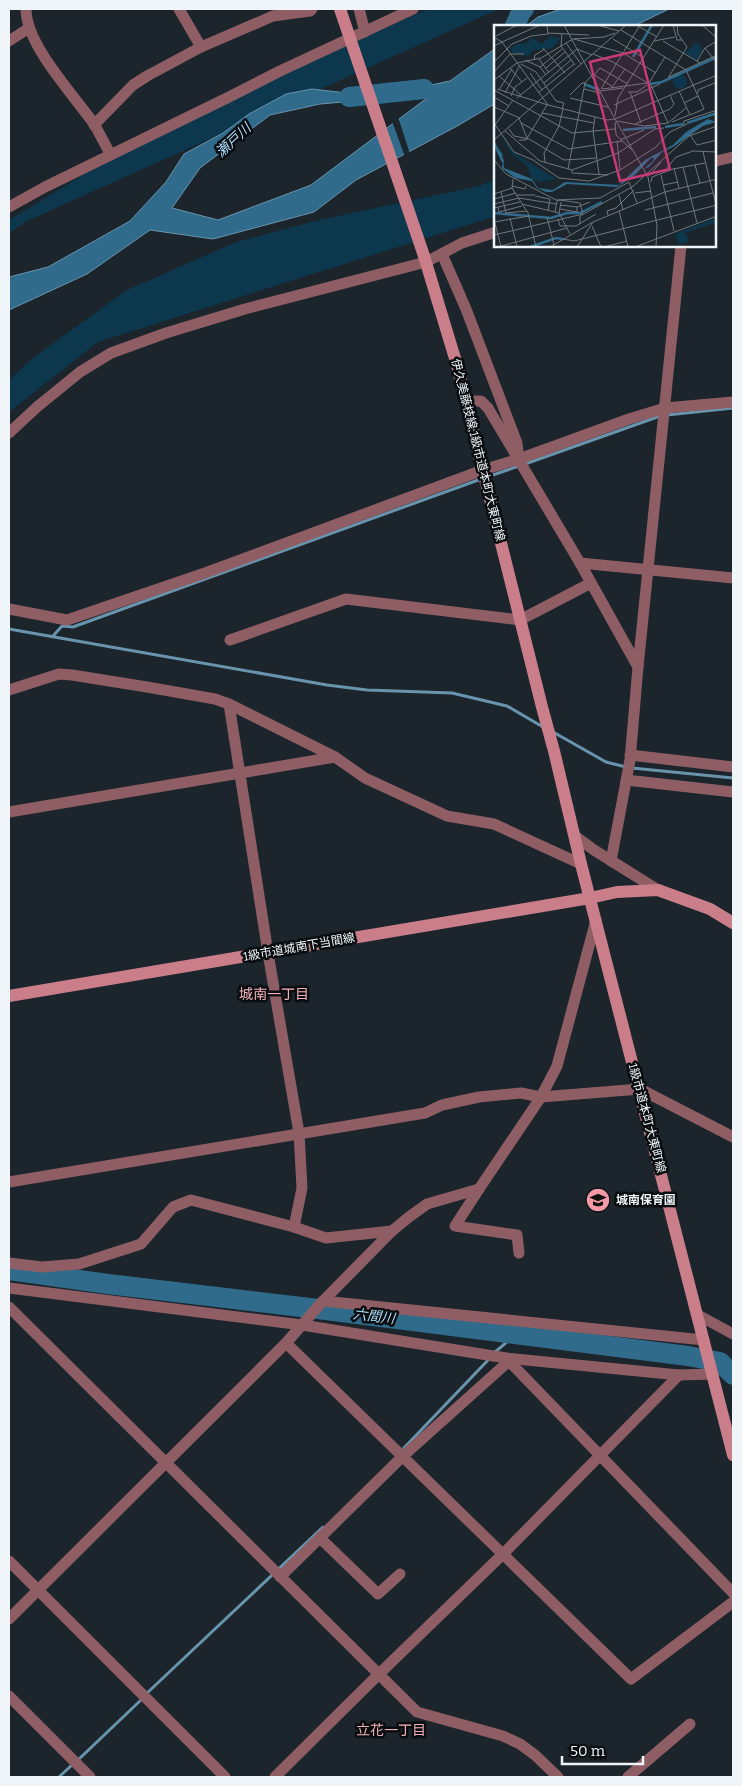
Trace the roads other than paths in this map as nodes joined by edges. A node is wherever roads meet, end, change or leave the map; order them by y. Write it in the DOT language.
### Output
graph roads {
  1 [pos="26,9"];
  2 [pos="179,9"];
  3 [pos="312,9"];
  4 [pos="340,9"];
  5 [pos="360,9"];
  6 [pos="413,9"];
  7 [pos="29,28"];
  8 [pos="365,32"];
  9 [pos="351,40"];
  10 [pos="9,41"];
  11 [pos="202,47"];
  12 [pos="94,125"];
  13 [pos="111,155"];
  14 [pos="733,157"];
  15 [pos="717,161"];
  16 [pos="9,207"];
  17 [pos="494,233"];
  18 [pos="681,248"];
  19 [pos="442,254"];
  20 [pos="426,262"];
  21 [pos="466,400"];
  22 [pos="733,402"];
  23 [pos="665,408"];
  24 [pos="9,433"];
  25 [pos="519,459"];
  26 [pos="483,470"];
  27 [pos="580,563"];
  28 [pos="649,570"];
  29 [pos="733,578"];
  30 [pos="591,584"];
  31 [pos="9,609"];
  32 [pos="520,620"];
  33 [pos="230,640"];
  34 [pos="638,667"];
  35 [pos="9,690"];
  36 [pos="229,704"];
  37 [pos="335,757"];
  38 [pos="630,757"];
  39 [pos="733,767"];
  40 [pos="239,772"];
  41 [pos="626,780"];
  42 [pos="733,792"];
  43 [pos="9,812"];
  44 [pos="575,836"];
  45 [pos="611,861"];
  46 [pos="581,864"];
  47 [pos="658,890"];
  48 [pos="590,898"];
  49 [pos="732,918"];
  50 [pos="596,920"];
  51 [pos="268,953"];
  52 [pos="9,996"];
  53 [pos="640,1089"];
  54 [pos="541,1096"];
  55 [pos="299,1133"];
  56 [pos="733,1137"];
  57 [pos="9,1182"];
  58 [pos="479,1189"];
  59 [pos="294,1227"];
  60 [pos="392,1231"];
  61 [pos="519,1253"];
  62 [pos="9,1263"];
  63 [pos="9,1288"];
  64 [pos="323,1301"];
  65 [pos="9,1307"];
  66 [pos="698,1315"];
  67 [pos="302,1325"];
  68 [pos="733,1334"];
  69 [pos="704,1340"];
  70 [pos="286,1342"];
  71 [pos="508,1360"];
  72 [pos="713,1374"];
  73 [pos="679,1375"];
  74 [pos="600,1454"];
  75 [pos="733,1455"];
  76 [pos="402,1457"];
  77 [pos="165,1463"];
  78 [pos="320,1538"];
  79 [pos="502,1555"];
  80 [pos="9,1561"];
  81 [pos="400,1574"];
  82 [pos="280,1577"];
  83 [pos="37,1590"];
  84 [pos="733,1592"];
  85 [pos="733,1602"];
  86 [pos="9,1619"];
  87 [pos="378,1674"];
  88 [pos="9,1696"];
  89 [pos="690,1724"];
  90 [pos="90,1777"];
  91 [pos="225,1777"];
  92 [pos="275,1777"];
  93 [pos="558,1777"];
  94 [pos="628,1777"];
  1 -- 7 [label="street"];
  2 -- 11 [label="street"];
  3 -- 11 [label="street"];
  4 -- 9 [label="street, 伊久美藤枝線;1級市道本町大東町線"];
  5 -- 8 [label="street"];
  6 -- 8 [label="street"];
  7 -- 10 [label="street"];
  7 -- 12 [label="street"];
  8 -- 9 [label="street"];
  9 -- 13 [label="street"];
  9 -- 20 [label="street, 伊久美藤枝線;1級市道本町大東町線"];
  11 -- 12 [label="street"];
  12 -- 13 [label="street"];
  13 -- 16 [label="street"];
  14 -- 15 [label="street"];
  17 -- 19 [label="street"];
  18 -- 23 [label="street"];
  19 -- 20 [label="street"];
  19 -- 25 [label="street"];
  20 -- 21 [label="street, 伊久美藤枝線;1級市道本町大東町線, bridge"];
  20 -- 24 [label="street"];
  21 -- 25 [label="street"];
  21 -- 26 [label="street, 伊久美藤枝線;1級市道本町大東町線, bridge"];
  22 -- 23 [label="street"];
  23 -- 25 [label="street"];
  23 -- 28 [label="street"];
  25 -- 26 [label="street"];
  25 -- 27 [label="street"];
  26 -- 31 [label="street"];
  26 -- 32 [label="street, 伊久美藤枝線;1級市道本町大東町線"];
  27 -- 28 [label="street"];
  27 -- 30 [label="street"];
  28 -- 29 [label="street"];
  28 -- 34 [label="street"];
  30 -- 32 [label="street"];
  30 -- 34 [label="street"];
  32 -- 33 [label="street"];
  32 -- 44 [label="street, 伊久美藤枝線;1級市道本町大東町線"];
  34 -- 38 [label="street"];
  35 -- 36 [label="street"];
  36 -- 37 [label="street"];
  36 -- 40 [label="street"];
  37 -- 40 [label="street"];
  37 -- 46 [label="street"];
  38 -- 39 [label="street"];
  38 -- 41 [label="street"];
  40 -- 43 [label="street"];
  40 -- 51 [label="street"];
  41 -- 42 [label="street"];
  41 -- 45 [label="street"];
  44 -- 45 [label="street"];
  44 -- 46 [label="street, 伊久美藤枝線;1級市道本町大東町線"];
  45 -- 47 [label="street"];
  46 -- 48 [label="street, 伊久美藤枝線;1級市道本町大東町線"];
  47 -- 48 [label="street, 1級市道城南下当間線"];
  47 -- 49 [label="street"];
  48 -- 50 [label="street, 1級市道本町大東町線"];
  48 -- 51 [label="street, 1級市道城南下当間線"];
  50 -- 53 [label="street, 1級市道本町大東町線"];
  50 -- 54 [label="street"];
  51 -- 52 [label="street, 1級市道城南下当間線"];
  51 -- 55 [label="street"];
  53 -- 54 [label="street"];
  53 -- 56 [label="street"];
  53 -- 66 [label="street, 1級市道本町大東町線"];
  54 -- 55 [label="street"];
  54 -- 58 [label="street"];
  55 -- 57 [label="street"];
  55 -- 59 [label="street"];
  58 -- 60 [label="street"];
  58 -- 61 [label="street"];
  59 -- 60 [label="street"];
  59 -- 62 [label="street"];
  60 -- 64 [label="street"];
  63 -- 67 [label="street"];
  64 -- 67 [label="street"];
  64 -- 69 [label="street"];
  65 -- 77 [label="street"];
  66 -- 68 [label="street"];
  66 -- 69 [label="street, 1級市道本町大東町線"];
  67 -- 70 [label="street"];
  67 -- 71 [label="street"];
  69 -- 72 [label="street, 1級市道本町大東町線"];
  70 -- 76 [label="street"];
  70 -- 77 [label="street"];
  71 -- 73 [label="street"];
  71 -- 74 [label="street"];
  71 -- 76 [label="street"];
  72 -- 73 [label="street"];
  72 -- 75 [label="street, 1級市道本町大東町線"];
  73 -- 74 [label="street"];
  74 -- 79 [label="street"];
  74 -- 84 [label="street"];
  76 -- 78 [label="street"];
  76 -- 79 [label="street"];
  77 -- 82 [label="street"];
  77 -- 83 [label="street"];
  78 -- 81 [label="street"];
  78 -- 82 [label="street"];
  79 -- 85 [label="street"];
  79 -- 87 [label="street"];
  80 -- 83 [label="street"];
  82 -- 87 [label="street"];
  83 -- 86 [label="street"];
  83 -- 91 [label="street"];
  87 -- 92 [label="street"];
  87 -- 93 [label="street"];
  88 -- 90 [label="street"];
  89 -- 94 [label="street"];
}
